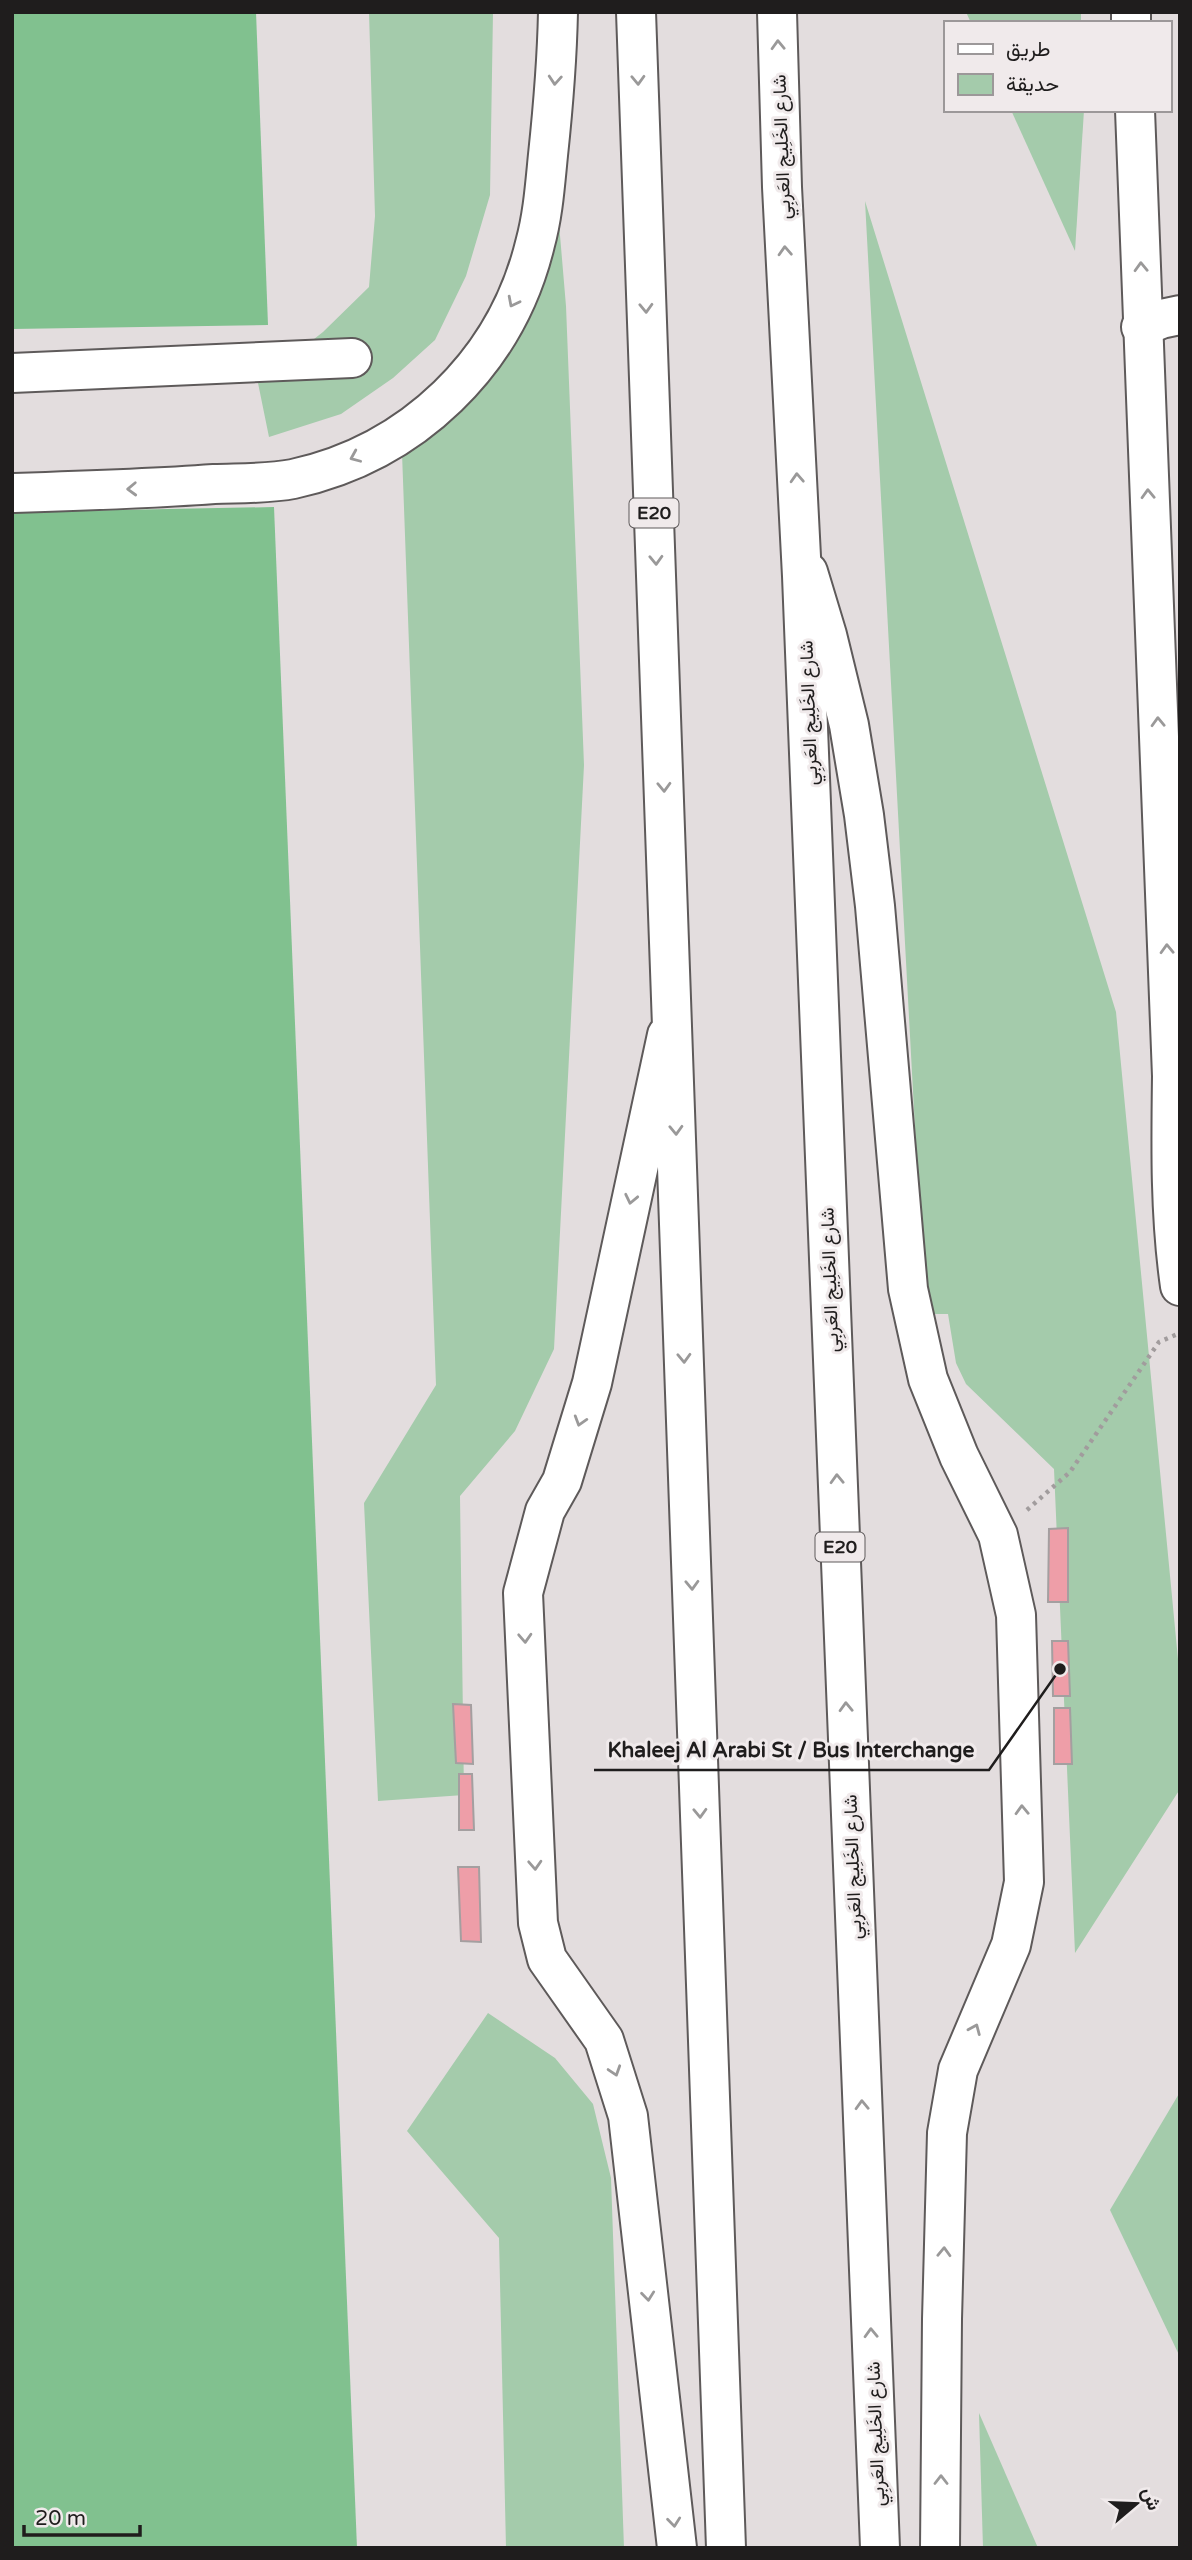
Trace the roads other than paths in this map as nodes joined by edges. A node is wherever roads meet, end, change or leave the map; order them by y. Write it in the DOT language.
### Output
graph roads {
  1 [pos="558,12"];
  2 [pos="636,12"];
  3 [pos="777,12"];
  4 [pos="1135,112"];
  5 [pos="1180,315"];
  6 [pos="1141,327"];
  7 [pos="352,358"];
  8 [pos="12,373"];
  9 [pos="12,493"];
  10 [pos="801,547"];
  11 [pos="672,1013"];
  12 [pos="1180,1286"];
  13 [pos="677,2548"];
  14 [pos="726,2548"];
  15 [pos="880,2548"];
  16 [pos="940,2548"];
  1 -- 9 [label="main road, one-way"];
  2 -- 11 [label="main road, E20, one-way"];
  10 -- 3 [label="main road, شارع الخَلِيج العَربِي / E20, one-way"];
  6 -- 4 [label="main road, one-way"];
  5 -- 6 [label="main road"];
  12 -- 6 [label="main road, one-way"];
  7 -- 8 [label="main road"];
  15 -- 10 [label="main road, شارع الخَلِيج العَربِي / E20, one-way"];
  16 -- 10 [label="main road, one-way"];
  11 -- 13 [label="main road, one-way"];
  11 -- 14 [label="main road, E20, one-way"];
}
